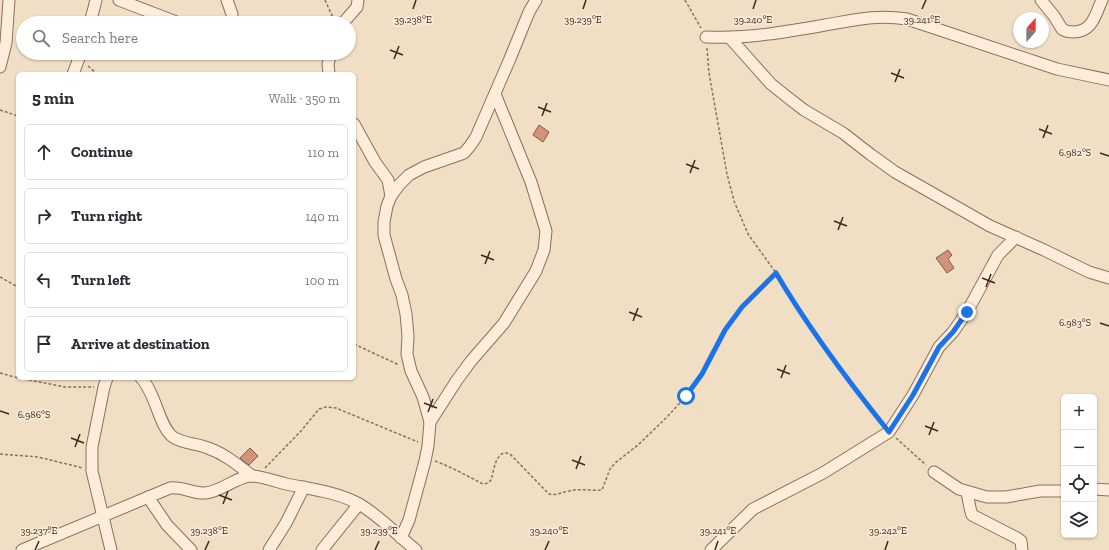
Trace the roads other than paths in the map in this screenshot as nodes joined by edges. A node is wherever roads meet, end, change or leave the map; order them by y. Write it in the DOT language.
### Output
graph roads {
  1 [pos="9,0"];
  2 [pos="96,0"];
  3 [pos="119,0"];
  4 [pos="227,0"];
  5 [pos="358,0"];
  6 [pos="536,0"];
  7 [pos="1041,0"];
  8 [pos="1102,0"];
  9 [pos="232,14"];
  10 [pos="92,16"];
  11 [pos="160,16"];
  12 [pos="349,16"];
  13 [pos="706,38"];
  14 [pos="730,38"];
  15 [pos="78,60"];
  16 [pos="329,60"];
  17 [pos="0,67"];
  18 [pos="74,72"];
  19 [pos="329,72"];
  20 [pos="1109,80"];
  21 [pos="495,94"];
  22 [pos="356,128"];
  23 [pos="391,196"];
  24 [pos="1016,237"];
  25 [pos="1109,278"];
  26 [pos="143,380"];
  27 [pos="106,382"];
  28 [pos="430,422"];
  29 [pos="934,472"];
  30 [pos="256,477"];
  31 [pos="304,487"];
  32 [pos="1097,490"];
  33 [pos="1109,490"];
  34 [pos="1061,491"];
  35 [pos="967,492"];
  36 [pos="148,497"];
  37 [pos="358,504"];
  38 [pos="102,516"];
  39 [pos="401,538"];
  40 [pos="22,550"];
  41 [pos="111,550"];
  42 [pos="191,550"];
  43 [pos="269,550"];
  44 [pos="322,550"];
  45 [pos="416,550"];
  46 [pos="711,550"];
  47 [pos="1022,550"];
  1 -- 17 [label="street"];
  2 -- 10 [label="street"];
  3 -- 11 [label="street"];
  4 -- 9 [label="street"];
  5 -- 12 [label="street"];
  6 -- 21 [label="street"];
  7 -- 8 [label="street"];
  13 -- 14 [label="street"];
  14 -- 20 [label="street"];
  14 -- 24 [label="street"];
  15 -- 18 [label="street"];
  16 -- 19 [label="street"];
  21 -- 23 [label="street"];
  21 -- 28 [label="street"];
  22 -- 23 [label="street"];
  23 -- 28 [label="street"];
  24 -- 25 [label="street"];
  24 -- 46 [label="street"];
  26 -- 30 [label="street"];
  27 -- 38 [label="street"];
  28 -- 39 [label="street"];
  29 -- 35 [label="street"];
  30 -- 31 [label="street"];
  30 -- 36 [label="street"];
  31 -- 37 [label="street"];
  31 -- 43 [label="street"];
  32 -- 33 [label="street"];
  34 -- 35 [label="street"];
  35 -- 47 [label="street"];
  36 -- 38 [label="street"];
  36 -- 42 [label="street"];
  37 -- 39 [label="street"];
  37 -- 44 [label="street"];
  38 -- 40 [label="street"];
  38 -- 41 [label="street"];
  39 -- 45 [label="street"];
}
